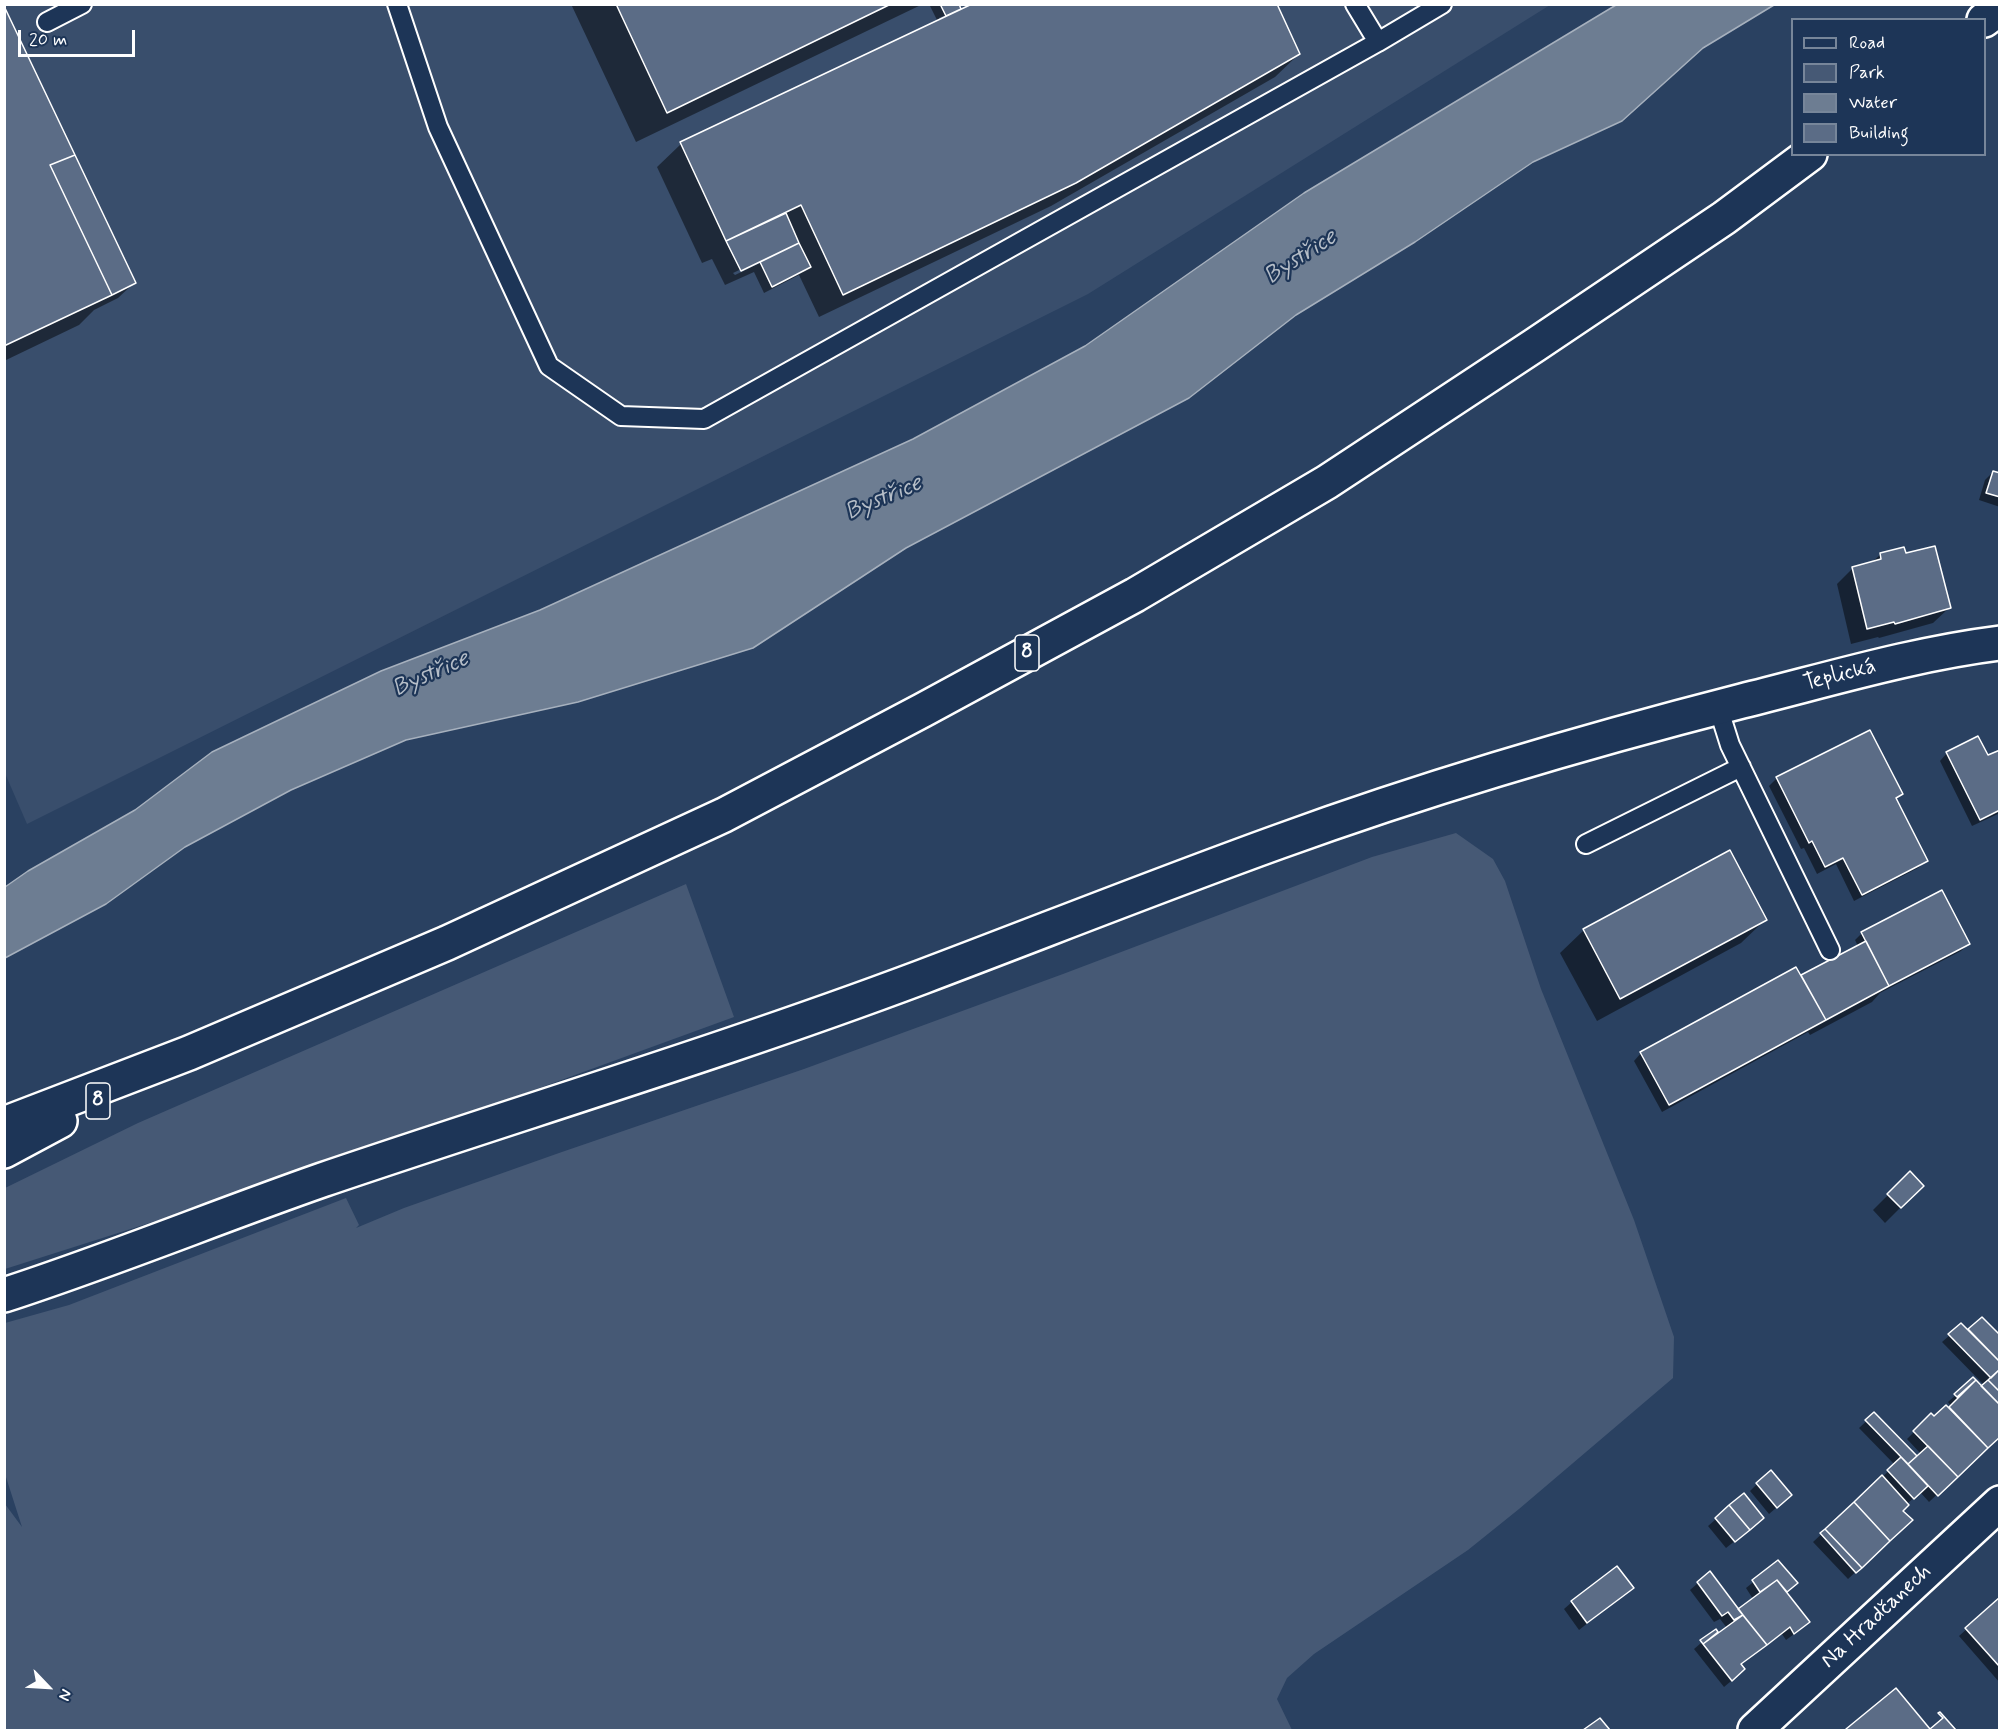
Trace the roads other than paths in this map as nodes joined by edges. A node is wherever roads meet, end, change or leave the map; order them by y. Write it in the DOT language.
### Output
graph roads {
  1 [pos="82,4"];
  2 [pos="397,4"];
  3 [pos="1355,4"];
  4 [pos="1442,4"];
  5 [pos="2000,8"];
  6 [pos="1986,18"];
  7 [pos="47,22"];
  8 [pos="1378,42"];
  9 [pos="1807,156"];
  10 [pos="2000,643"];
  11 [pos="1718,707"];
  12 [pos="1740,767"];
  13 [pos="1586,844"];
  14 [pos="1830,950"];
  15 [pos="7,1136"];
  16 [pos="4,1294"];
  17 [pos="2000,1503"];
  18 [pos="1755,1731"];
  1 -- 7 [label="lane"];
  2 -- 8 [label="lane"];
  3 -- 8 [label="lane"];
  4 -- 8 [label="lane"];
  5 -- 6 [label="street"];
  9 -- 15 [label="street, 8"];
  10 -- 11 [label="street, Teplická"];
  11 -- 12 [label="lane"];
  11 -- 16 [label="street, Teplická"];
  12 -- 13 [label="lane"];
  12 -- 14 [label="lane"];
  17 -- 18 [label="street, Na Hradčanech"];
}
